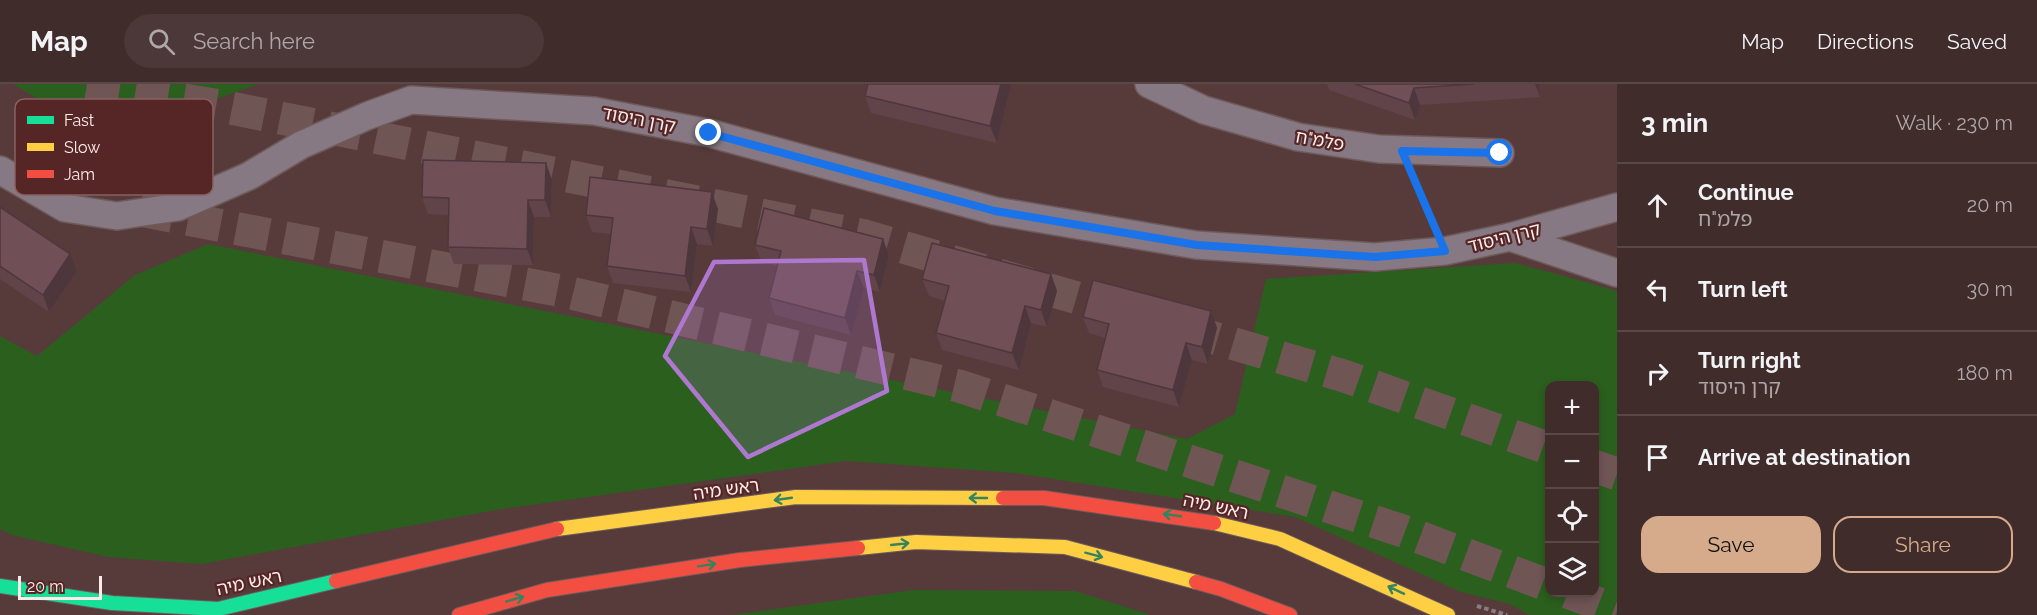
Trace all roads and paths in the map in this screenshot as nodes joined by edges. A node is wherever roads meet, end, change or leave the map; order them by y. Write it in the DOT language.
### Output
graph roads {
  1 [pos="1149,84"];
  2 [pos="1402,151"];
  3 [pos="1500,153"];
  4 [pos="0,170"];
  5 [pos="15,179"];
  6 [pos="213,192"];
  7 [pos="42,195"];
  8 [pos="205,195"];
  9 [pos="1617,207"];
  10 [pos="1510,237"];
  11 [pos="1445,251"];
  12 [pos="1617,273"];
  13 [pos="0,586"];
  14 [pos="218,609"];
  15 [pos="199,615"];
  16 [pos="459,615"];
  17 [pos="1290,615"];
  18 [pos="1448,615"];
  1 -- 2 [label="street, פלמ\"ח"];
  2 -- 3 [label="street, פלמ\"ח"];
  2 -- 11 [label="path"];
  4 -- 5 [label="street, קרן היסוד"];
  6 -- 11 [label="street, קרן היסוד"];
  7 -- 8 [label="street, קרן היסוד"];
  9 -- 10 [label="street, קרן היסוד"];
  10 -- 11 [label="street, קרן היסוד"];
  10 -- 12 [label="street"];
  13 -- 14 [label="street, ראש מיה"];
  14 -- 15 [label="street"];
  18 -- 14 [label="street, ראש מיה, one-way"];
  16 -- 17 [label="street, one-way"];
}
